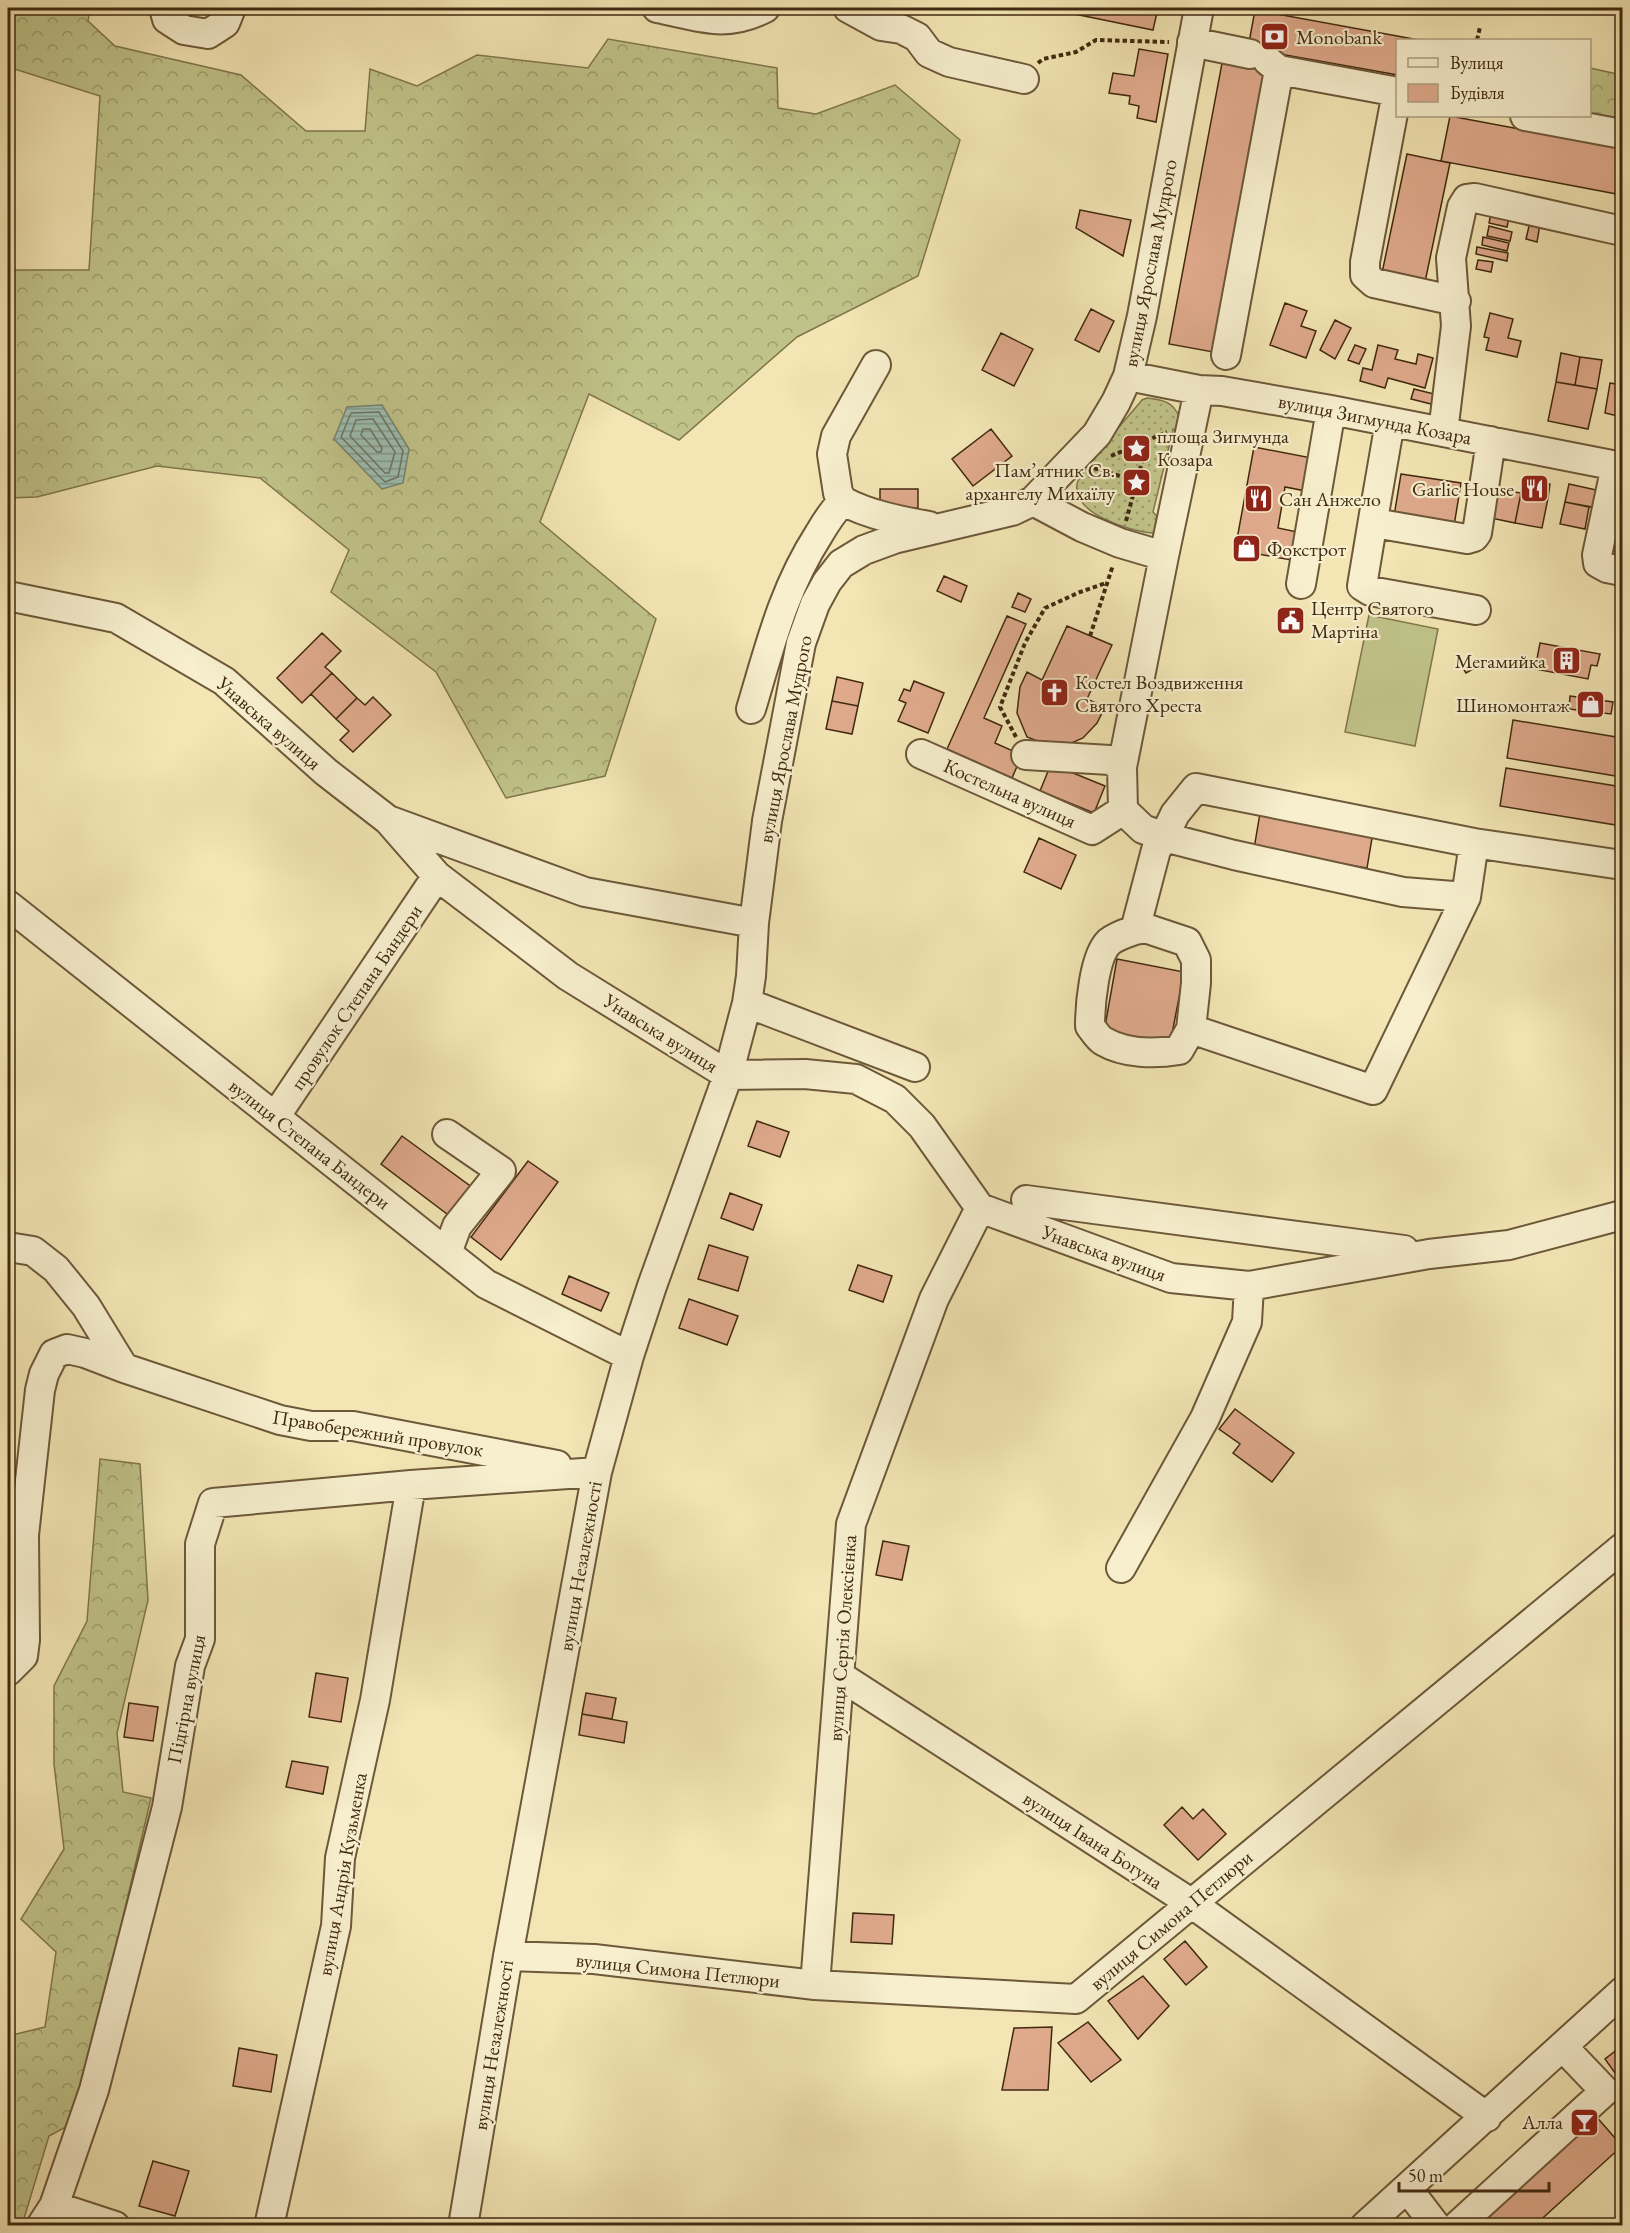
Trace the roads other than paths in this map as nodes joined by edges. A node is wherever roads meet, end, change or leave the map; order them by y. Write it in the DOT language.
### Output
graph roads {
  1 [pos="164,8"];
  2 [pos="231,8"];
  3 [pos="657,8"];
  4 [pos="765,8"];
  5 [pos="848,8"];
  6 [pos="1198,8"];
  7 [pos="1183,42"];
  8 [pos="1266,62"];
  9 [pos="1024,79"];
  10 [pos="1396,92"];
  11 [pos="1396,97"];
  12 [pos="1530,117"];
  13 [pos="1623,134"];
  14 [pos="1623,231"];
  15 [pos="1456,301"];
  16 [pos="1226,355"];
  17 [pos="876,365"];
  18 [pos="1128,375"];
  19 [pos="1199,390"];
  20 [pos="1331,410"];
  21 [pos="1390,422"];
  22 [pos="1443,432"];
  23 [pos="1491,441"];
  24 [pos="1619,466"];
  25 [pos="843,501"];
  26 [pos="1034,501"];
  27 [pos="1374,514"];
  28 [pos="943,528"];
  29 [pos="1164,556"];
  30 [pos="1623,571"];
  31 [pos="1301,584"];
  32 [pos="8,596"];
  33 [pos="1476,610"];
  34 [pos="751,709"];
  35 [pos="921,754"];
  36 [pos="1026,755"];
  37 [pos="1122,767"];
  38 [pos="1123,810"];
  39 [pos="388,820"];
  40 [pos="1164,837"];
  41 [pos="1474,843"];
  42 [pos="1623,865"];
  43 [pos="437,876"];
  44 [pos="1466,897"];
  45 [pos="8,905"];
  46 [pos="754,923"];
  47 [pos="1135,930"];
  48 [pos="747,1003"];
  49 [pos="1191,1029"];
  50 [pos="915,1067"];
  51 [pos="729,1075"];
  52 [pos="275,1117"];
  53 [pos="447,1134"];
  54 [pos="1026,1200"];
  55 [pos="980,1208"];
  56 [pos="1623,1215"];
  57 [pos="8,1247"];
  58 [pos="447,1253"];
  59 [pos="1430,1254"];
  60 [pos="1250,1286"];
  61 [pos="630,1356"];
  62 [pos="124,1368"];
  63 [pos="597,1472"];
  64 [pos="411,1485"];
  65 [pos="1623,1548"];
  66 [pos="1121,1568"];
  67 [pos="8,1670"];
  68 [pos="840,1676"];
  69 [pos="1191,1903"];
  70 [pos="508,1956"];
  71 [pos="815,1985"];
  72 [pos="1623,1992"];
  73 [pos="1563,2047"];
  74 [pos="1487,2117"];
  75 [pos="1407,2188"];
  76 [pos="48,2216"];
  77 [pos="115,2226"];
  78 [pos="269,2226"];
  79 [pos="463,2226"];
  80 [pos="1365,2226"];
  81 [pos="1437,2226"];
  82 [pos="1457,2226"];
  1 -- 2 [label="street"];
  3 -- 4 [label="street"];
  5 -- 9 [label="street"];
  6 -- 7 [label="street, вулиця Ярослава Мудрого"];
  7 -- 8 [label="street"];
  7 -- 18 [label="street, вулиця Ярослава Мудрого"];
  8 -- 10 [label="street"];
  8 -- 16 [label="street"];
  11 -- 15 [label="street"];
  12 -- 13 [label="street"];
  14 -- 15 [label="street"];
  15 -- 22 [label="street"];
  17 -- 25 [label="street"];
  18 -- 19 [label="street, вулиця Зигмунда Козара"];
  18 -- 26 [label="street, вулиця Ярослава Мудрого"];
  19 -- 20 [label="street, вулиця Зигмунда Козара"];
  19 -- 29 [label="street"];
  20 -- 21 [label="street, вулиця Зигмунда Козара"];
  20 -- 31 [label="street"];
  21 -- 22 [label="street, вулиця Зигмунда Козара"];
  21 -- 27 [label="street"];
  22 -- 23 [label="street, вулиця Зигмунда Козара"];
  23 -- 24 [label="street, вулиця Зигмунда Козара"];
  23 -- 27 [label="street"];
  24 -- 30 [label="street"];
  25 -- 28 [label="street, вулиця Ярослава Мудрого"];
  25 -- 34 [label="street, вулиця Ярослава Мудрого"];
  26 -- 28 [label="street, вулиця Ярослава Мудрого"];
  26 -- 29 [label="street"];
  27 -- 33 [label="street"];
  28 -- 46 [label="street, вулиця Ярослава Мудрого"];
  29 -- 37 [label="street"];
  32 -- 39 [label="street, Унавська вулиця"];
  35 -- 38 [label="street, Костельна вулиця"];
  36 -- 37 [label="street"];
  37 -- 38 [label="street"];
  38 -- 40 [label="street"];
  39 -- 43 [label="street, Унавська вулиця"];
  39 -- 46 [label="street, Унавська вулиця"];
  40 -- 41 [label="street"];
  40 -- 44 [label="street"];
  40 -- 47 [label="street"];
  41 -- 42 [label="street"];
  41 -- 44 [label="street"];
  43 -- 51 [label="street, Унавська вулиця"];
  43 -- 52 [label="street, провулок Степана Бандери"];
  44 -- 49 [label="street"];
  45 -- 52 [label="street, вулиця Степана Бандери"];
  46 -- 48 [label="street, вулиця Незалежності"];
  47 -- 49 [label="street"];
  47 -- 49 [label="street"];
  48 -- 50 [label="street"];
  48 -- 51 [label="street, вулиця Незалежності"];
  51 -- 55 [label="street, Унавська вулиця"];
  51 -- 61 [label="street, вулиця Незалежності"];
  52 -- 58 [label="street, вулиця Степана Бандери"];
  53 -- 58 [label="street"];
  54 -- 59 [label="street, Унавська вулиця"];
  55 -- 60 [label="street, Унавська вулиця"];
  55 -- 68 [label="street, вулиця Сергія Олексієнка"];
  56 -- 59 [label="street, Унавська вулиця"];
  57 -- 62 [label="street"];
  58 -- 61 [label="street, вулиця Степана Бандери"];
  59 -- 60 [label="street, Унавська вулиця"];
  60 -- 66 [label="street"];
  61 -- 63 [label="street, вулиця Незалежності"];
  62 -- 63 [label="street, Правобережний провулок"];
  62 -- 67 [label="street, Правобережний провулок"];
  63 -- 64 [label="street, Підгірна вулиця"];
  63 -- 70 [label="street, вулиця Незалежності"];
  64 -- 76 [label="street, Підгірна вулиця"];
  64 -- 78 [label="street, вулиця Андрія Кузьменка"];
  65 -- 69 [label="street, вулиця Симона Петлюри"];
  68 -- 69 [label="street, вулиця Івана Богуна"];
  68 -- 71 [label="street, вулиця Сергія Олексієнка"];
  69 -- 71 [label="street, вулиця Симона Петлюри"];
  69 -- 74 [label="street, вулиця Івана Богуна"];
  70 -- 71 [label="street, вулиця Симона Петлюри"];
  70 -- 79 [label="street, вулиця Незалежності"];
  72 -- 73 [label="street"];
  73 -- 74 [label="street"];
  73 -- 82 [label="street"];
  74 -- 75 [label="street"];
  75 -- 80 [label="street"];
  75 -- 81 [label="street"];
  76 -- 77 [label="street"];
}
